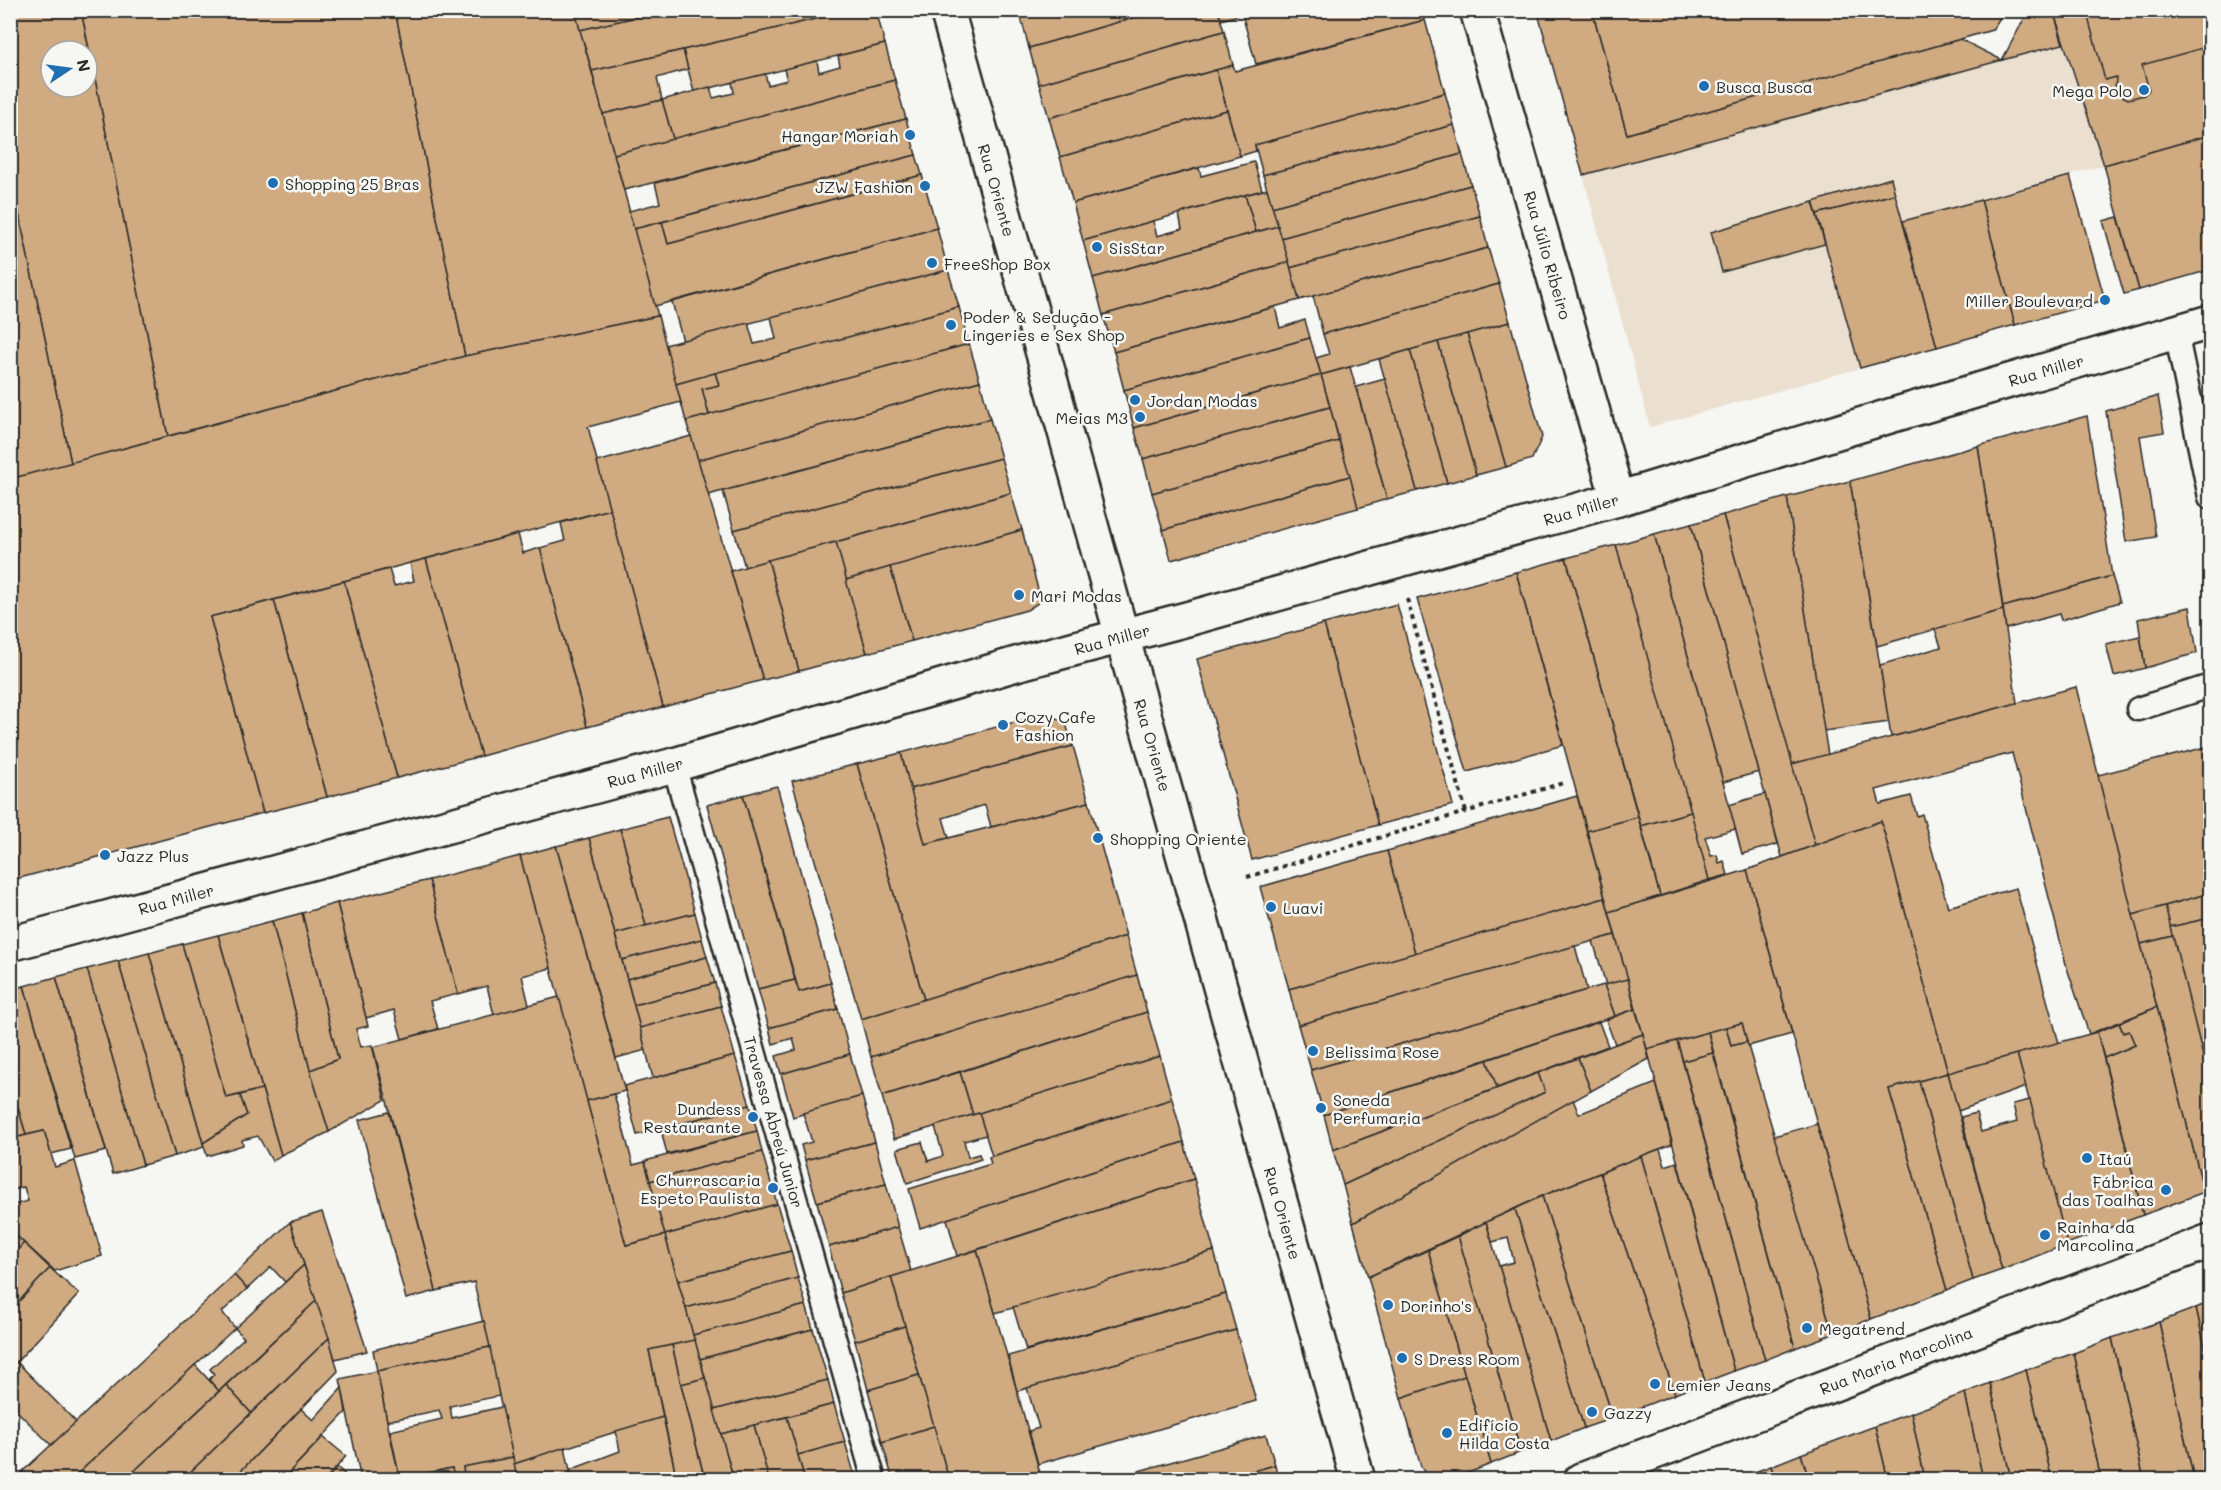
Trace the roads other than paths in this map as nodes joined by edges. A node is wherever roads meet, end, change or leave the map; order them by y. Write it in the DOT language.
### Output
graph roads {
  1 [pos="947,10"];
  2 [pos="1477,10"];
  3 [pos="2211,322"];
  4 [pos="2176,332"];
  5 [pos="2211,497"];
  6 [pos="1618,499"];
  7 [pos="1122,636"];
  8 [pos="2211,686"];
  9 [pos="2138,709"];
  10 [pos="674,765"];
  11 [pos="10,944"];
  12 [pos="2211,1240"];
  13 [pos="874,1479"];
  14 [pos="1358,1479"];
  15 [pos="1581,1479"];
  1 -- 7 [label="street, Rua Oriente"];
  2 -- 6 [label="street, Rua Júlio Ribeiro"];
  3 -- 4 [label="street, Rua Miller"];
  4 -- 5 [label="lane"];
  4 -- 6 [label="street, Rua Miller"];
  6 -- 7 [label="street, Rua Miller"];
  7 -- 10 [label="street, Rua Miller"];
  7 -- 14 [label="street, Rua Oriente"];
  8 -- 9 [label="lane"];
  10 -- 11 [label="street, Rua Miller"];
  10 -- 13 [label="lane, Travessa Abreú Junior"];
  12 -- 15 [label="street, Rua Maria Marcolina"];
}
